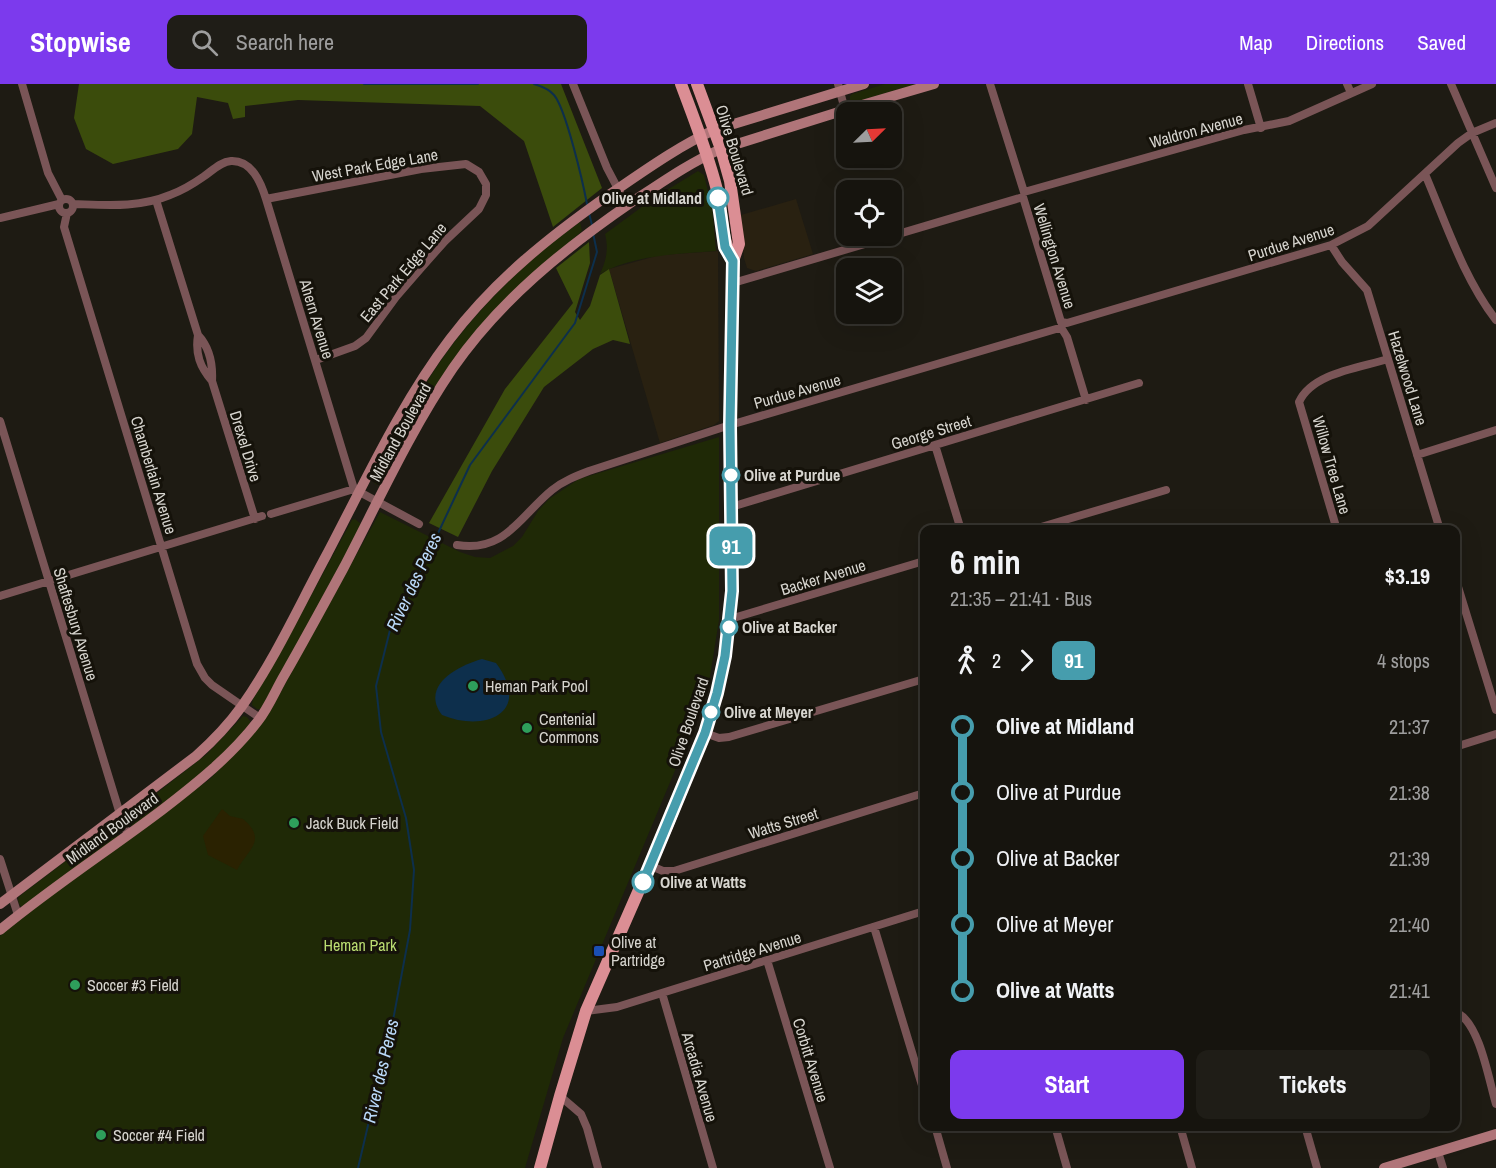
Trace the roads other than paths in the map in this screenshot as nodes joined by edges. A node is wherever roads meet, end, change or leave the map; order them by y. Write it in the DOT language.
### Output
graph roads {
  1 [pos="22,84"];
  2 [pos="573,84"];
  3 [pos="681,84"];
  4 [pos="697,84"];
  5 [pos="864,84"];
  6 [pos="934,84"];
  7 [pos="990,84"];
  8 [pos="1248,84"];
  9 [pos="1347,84"];
  10 [pos="1371,84"];
  11 [pos="1451,84"];
  12 [pos="839,88"];
  13 [pos="1351,93"];
  14 [pos="872,102"];
  15 [pos="836,113"];
  16 [pos="1496,123"];
  17 [pos="1261,128"];
  18 [pos="714,130"];
  19 [pos="1472,133"];
  20 [pos="700,136"];
  21 [pos="721,149"];
  22 [pos="706,155"];
  23 [pos="1425,174"];
  24 [pos="484,178"];
  25 [pos="1496,188"];
  26 [pos="618,189"];
  27 [pos="1024,194"];
  28 [pos="266,199"];
  29 [pos="156,201"];
  30 [pos="61,202"];
  31 [pos="74,204"];
  32 [pos="627,206"];
  33 [pos="67,213"];
  34 [pos="0,218"];
  35 [pos="1331,245"];
  36 [pos="733,261"];
  37 [pos="734,283"];
  38 [pos="1496,320"];
  39 [pos="1062,326"];
  40 [pos="1388,359"];
  41 [pos="316,360"];
  42 [pos="1138,383"];
  43 [pos="1086,400"];
  44 [pos="0,421"];
  45 [pos="730,425"];
  46 [pos="1496,429"];
  47 [pos="935,445"];
  48 [pos="1417,455"];
  49 [pos="357,490"];
  50 [pos="1166,490"];
  51 [pos="378,502"];
  52 [pos="731,507"];
  53 [pos="271,514"];
  54 [pos="419,524"];
  55 [pos="959,525"];
  56 [pos="1048,525"];
  57 [pos="1336,525"];
  58 [pos="1438,525"];
  59 [pos="457,545"];
  60 [pos="162,547"];
  61 [pos="920,562"];
  62 [pos="49,581"];
  63 [pos="1460,593"];
  64 [pos="0,596"];
  65 [pos="730,620"];
  66 [pos="920,680"];
  67 [pos="242,706"];
  68 [pos="1496,710"];
  69 [pos="260,718"];
  70 [pos="705,733"];
  71 [pos="1496,734"];
  72 [pos="1460,745"];
  73 [pos="920,795"];
  74 [pos="120,814"];
  75 [pos="128,836"];
  76 [pos="0,859"];
  77 [pos="651,866"];
  78 [pos="11,896"];
  79 [pos="0,904"];
  80 [pos="920,912"];
  81 [pos="18,915"];
  82 [pos="874,927"];
  83 [pos="0,930"];
  84 [pos="767,960"];
  85 [pos="662,993"];
  86 [pos="586,1011"];
  87 [pos="1460,1014"];
  88 [pos="920,1079"];
  89 [pos="560,1096"];
  90 [pos="1496,1104"];
  91 [pos="936,1131"];
  92 [pos="1056,1131"];
  93 [pos="1181,1131"];
  94 [pos="1306,1131"];
  95 [pos="1496,1134"];
  96 [pos="1438,1152"];
  97 [pos="540,1168"];
  98 [pos="598,1168"];
  99 [pos="713,1168"];
  100 [pos="830,1168"];
  101 [pos="947,1168"];
  102 [pos="1067,1168"];
  103 [pos="1192,1168"];
  104 [pos="1317,1168"];
  105 [pos="1384,1168"];
  106 [pos="1443,1168"];
  1 -- 30 [label="street"];
  2 -- 26 [label="street"];
  3 -- 20 [label="main road, Olive Boulevard"];
  4 -- 18 [label="main road, Olive Boulevard"];
  5 -- 12 [label="main road, Midland Boulevard"];
  6 -- 14 [label="main road, Midland Boulevard"];
  7 -- 27 [label="street, Wellington Avenue"];
  8 -- 17 [label="street"];
  9 -- 13 [label="street"];
  10 -- 13 [label="street, Waldron Avenue"];
  11 -- 19 [label="street"];
  12 -- 18 [label="main road, Midland Boulevard"];
  13 -- 17 [label="street, Waldron Avenue"];
  15 -- 21 [label="main road, Midland Boulevard"];
  16 -- 19 [label="street, Purdue Avenue"];
  17 -- 27 [label="street, Waldron Avenue"];
  18 -- 20 [label="main road, Midland Boulevard"];
  18 -- 21 [label="main road, Olive Boulevard"];
  19 -- 23 [label="street, Purdue Avenue"];
  19 -- 25 [label="street"];
  20 -- 22 [label="main road, Olive Boulevard"];
  20 -- 26 [label="main road, Midland Boulevard"];
  21 -- 22 [label="main road, Midland Boulevard"];
  21 -- 36 [label="main road, Olive Boulevard"];
  22 -- 32 [label="main road, Midland Boulevard"];
  22 -- 36 [label="main road, Olive Boulevard"];
  23 -- 35 [label="street, Purdue Avenue"];
  23 -- 38 [label="street"];
  24 -- 28 [label="street, West Park Edge Lane"];
  24 -- 41 [label="street, East Park Edge Lane"];
  26 -- 32 [label="street"];
  26 -- 49 [label="main road, Midland Boulevard"];
  27 -- 37 [label="street, Waldron Avenue"];
  27 -- 39 [label="street, Wellington Avenue"];
  28 -- 29 [label="street, Ahern Avenue"];
  28 -- 41 [label="street, Ahern Avenue"];
  29 -- 31 [label="street"];
  29 -- 60 [label="street, Drexel Drive"];
  30 -- 31 [label="street"];
  30 -- 33 [label="street"];
  30 -- 34 [label="street"];
  31 -- 33 [label="street"];
  32 -- 51 [label="main road, Midland Boulevard"];
  33 -- 60 [label="street, Chamberlain Avenue"];
  35 -- 39 [label="street, Purdue Avenue"];
  35 -- 40 [label="street, Hazelwood Lane"];
  36 -- 37 [label="main road, Olive Boulevard"];
  37 -- 45 [label="main road, Olive Boulevard"];
  39 -- 43 [label="street, Wellington Avenue"];
  39 -- 45 [label="street, Purdue Avenue"];
  40 -- 48 [label="street, Hazelwood Lane"];
  40 -- 57 [label="street, Willow Tree Lane"];
  41 -- 49 [label="street, Ahern Avenue"];
  42 -- 43 [label="street, George Street"];
  43 -- 47 [label="street, George Street"];
  44 -- 62 [label="street, Shaftesbury Avenue"];
  45 -- 52 [label="main road, Olive Boulevard"];
  45 -- 59 [label="street, Purdue Avenue"];
  46 -- 48 [label="street"];
  47 -- 52 [label="street, George Street"];
  47 -- 55 [label="street"];
  48 -- 58 [label="street, Hazelwood Lane"];
  49 -- 51 [label="street"];
  49 -- 53 [label="street"];
  49 -- 67 [label="main road, Midland Boulevard"];
  50 -- 56 [label="street"];
  51 -- 54 [label="street"];
  51 -- 69 [label="main road, Midland Boulevard"];
  52 -- 65 [label="main road, Olive Boulevard"];
  60 -- 62 [label="street"];
  60 -- 67 [label="street, Chamberlain Avenue"];
  61 -- 65 [label="street, Backer Avenue"];
  62 -- 64 [label="street"];
  62 -- 74 [label="street, Shaftesbury Avenue"];
  63 -- 68 [label="street"];
  65 -- 70 [label="main road, Olive Boulevard"];
  66 -- 70 [label="street"];
  67 -- 69 [label="street, Chamberlain Avenue"];
  67 -- 74 [label="main road, Midland Boulevard"];
  69 -- 75 [label="main road, Midland Boulevard"];
  70 -- 77 [label="main road, Olive Boulevard"];
  71 -- 72 [label="street"];
  73 -- 77 [label="street, Watts Street"];
  74 -- 75 [label="street, Shaftesbury Avenue"];
  74 -- 78 [label="main road, Midland Boulevard"];
  75 -- 81 [label="main road, Midland Boulevard"];
  76 -- 78 [label="street"];
  77 -- 86 [label="main road, Olive Boulevard"];
  78 -- 79 [label="main road, Midland Boulevard"];
  78 -- 81 [label="street"];
  80 -- 82 [label="street, Partridge Avenue"];
  81 -- 83 [label="main road, Midland Boulevard"];
  82 -- 84 [label="street, Partridge Avenue"];
  82 -- 88 [label="street"];
  84 -- 85 [label="street, Partridge Avenue"];
  84 -- 100 [label="street, Corbitt Avenue"];
  85 -- 86 [label="street, Partridge Avenue"];
  85 -- 99 [label="street, Arcadia Avenue"];
  86 -- 89 [label="main road, Olive Boulevard"];
  87 -- 90 [label="street"];
  89 -- 97 [label="main road, Olive Boulevard"];
  89 -- 98 [label="street"];
  91 -- 101 [label="street"];
  92 -- 102 [label="street"];
  93 -- 103 [label="street"];
  94 -- 104 [label="street"];
  95 -- 96 [label="main road"];
  96 -- 105 [label="main road"];
  96 -- 106 [label="street"];
}
